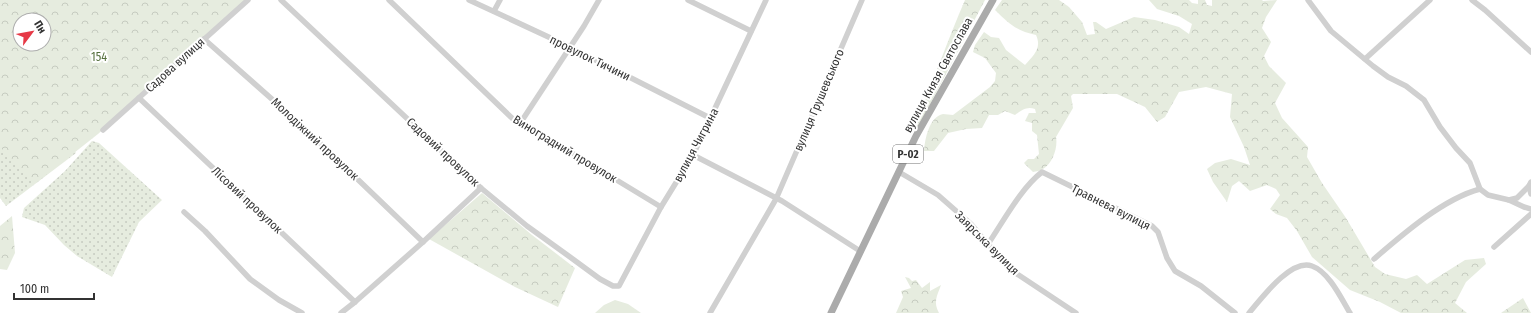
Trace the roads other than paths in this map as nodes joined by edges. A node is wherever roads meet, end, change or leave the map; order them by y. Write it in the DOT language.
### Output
graph roads {
  1 [pos="248,0"];
  2 [pos="281,0"];
  3 [pos="389,0"];
  4 [pos="469,0"];
  5 [pos="500,0"];
  6 [pos="599,0"];
  7 [pos="688,0"];
  8 [pos="766,0"];
  9 [pos="862,0"];
  10 [pos="993,0"];
  11 [pos="1308,0"];
  12 [pos="1430,0"];
  13 [pos="1472,0"];
  14 [pos="494,11"];
  15 [pos="751,31"];
  16 [pos="204,39"];
  17 [pos="570,47"];
  18 [pos="1531,52"];
  19 [pos="1365,59"];
  20 [pos="138,98"];
  21 [pos="710,118"];
  22 [pos="521,122"];
  23 [pos="103,130"];
  24 [pos="693,155"];
  25 [pos="899,172"];
  26 [pos="1530,184"];
  27 [pos="481,188"];
  28 [pos="1480,189"];
  29 [pos="1531,194"];
  30 [pos="776,199"];
  31 [pos="1509,200"];
  32 [pos="661,208"];
  33 [pos="1531,209"];
  34 [pos="184,212"];
  35 [pos="1531,214"];
  36 [pos="423,242"];
  37 [pos="988,244"];
  38 [pos="1494,246"];
  39 [pos="860,251"];
  40 [pos="1374,259"];
  41 [pos="619,286"];
  42 [pos="355,302"];
  43 [pos="302,313"];
  44 [pos="341,313"];
  45 [pos="710,313"];
  46 [pos="830,313"];
  47 [pos="1076,313"];
  48 [pos="1235,313"];
  49 [pos="1249,313"];
  50 [pos="1350,313"];
  1 -- 16 [label="street, Садова вулиця"];
  2 -- 27 [label="street, Садовий провулок"];
  3 -- 22 [label="street, Виноградний провулок"];
  4 -- 14 [label="street, провулок Тичини"];
  5 -- 14 [label="street"];
  6 -- 17 [label="street"];
  7 -- 15 [label="street"];
  8 -- 15 [label="street, вулиця Чигрина"];
  9 -- 30 [label="street, вулиця Грушевського"];
  10 -- 25 [label="main road, вулиця Князя Святослава / Р-02"];
  11 -- 19 [label="street"];
  12 -- 19 [label="street"];
  13 -- 18 [label="street"];
  14 -- 17 [label="street, провулок Тичини"];
  15 -- 21 [label="street, вулиця Чигрина"];
  16 -- 20 [label="street, Садова вулиця"];
  16 -- 36 [label="street, Молодіжний провулок"];
  17 -- 21 [label="street, провулок Тичини"];
  17 -- 22 [label="street"];
  19 -- 28 [label="street"];
  20 -- 23 [label="street, Садова вулиця"];
  20 -- 42 [label="street, Лісовий провулок"];
  21 -- 24 [label="street, вулиця Чигрина"];
  22 -- 32 [label="street, Виноградний провулок"];
  24 -- 30 [label="street"];
  24 -- 32 [label="street, вулиця Чигрина"];
  25 -- 37 [label="street, Заярська вулиця"];
  25 -- 39 [label="main road, вулиця Князя Святослава / Р-02"];
  26 -- 29 [label="street"];
  26 -- 31 [label="street"];
  27 -- 36 [label="street"];
  27 -- 41 [label="street, Садовий провулок"];
  28 -- 31 [label="street"];
  28 -- 40 [label="street"];
  30 -- 39 [label="street"];
  30 -- 45 [label="street, вулиця Грушевського"];
  31 -- 33 [label="street"];
  32 -- 41 [label="street, вулиця Чигрина"];
  34 -- 43 [label="street"];
  35 -- 38 [label="street"];
  36 -- 42 [label="street"];
  37 -- 47 [label="street, Заярська вулиця"];
  37 -- 48 [label="street, Травнева вулиця"];
  39 -- 46 [label="main road, вулиця Князя Святослава / Р-02"];
  42 -- 44 [label="street"];
  49 -- 50 [label="street"];
}
